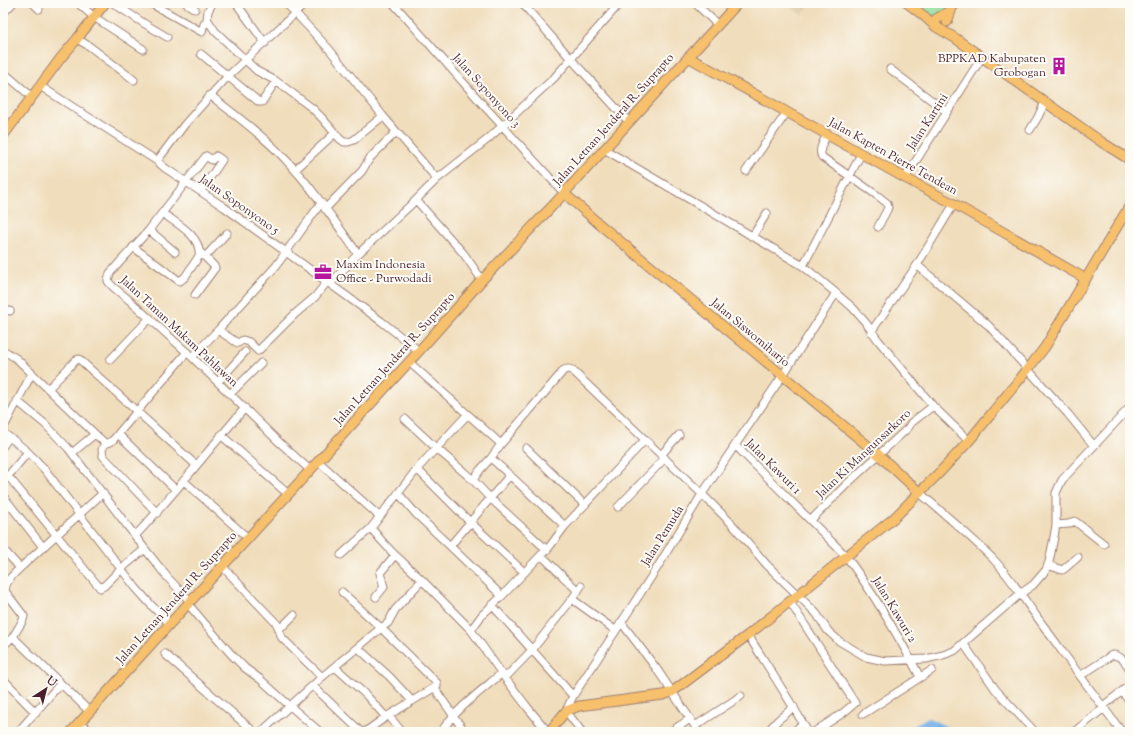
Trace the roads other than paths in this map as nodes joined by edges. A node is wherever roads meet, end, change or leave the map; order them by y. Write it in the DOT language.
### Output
graph roads {
  1 [pos="33,3"];
  2 [pos="78,3"];
  3 [pos="105,3"];
  4 [pos="113,3"];
  5 [pos="150,3"];
  6 [pos="186,3"];
  7 [pos="236,3"];
  8 [pos="286,3"];
  9 [pos="306,3"];
  10 [pos="393,3"];
  11 [pos="523,3"];
  12 [pos="620,3"];
  13 [pos="695,3"];
  14 [pos="907,3"];
  15 [pos="212,4"];
  16 [pos="736,4"];
  17 [pos="954,5"];
  18 [pos="39,9"];
  19 [pos="195,9"];
  20 [pos="296,13"];
  21 [pos="94,17"];
  22 [pos="941,22"];
  23 [pos="209,23"];
  24 [pos="718,25"];
  25 [pos="167,37"];
  26 [pos="78,39"];
  27 [pos="265,42"];
  28 [pos="143,49"];
  29 [pos="201,54"];
  30 [pos="688,57"];
  31 [pos="982,57"];
  32 [pos="571,60"];
  33 [pos="245,61"];
  34 [pos="890,69"];
  35 [pos="3,72"];
  36 [pos="228,76"];
  37 [pos="134,80"];
  38 [pos="276,81"];
  39 [pos="40,86"];
  40 [pos="210,95"];
  41 [pos="32,97"];
  42 [pos="1045,102"];
  43 [pos="787,112"];
  44 [pos="947,112"];
  45 [pos="383,116"];
  46 [pos="629,122"];
  47 [pos="503,127"];
  48 [pos="1030,130"];
  49 [pos="396,132"];
  50 [pos="334,133"];
  51 [pos="827,135"];
  52 [pos="3,136"];
  53 [pos="604,149"];
  54 [pos="861,154"];
  55 [pos="1130,160"];
  56 [pos="157,161"];
  57 [pos="295,170"];
  58 [pos="746,171"];
  59 [pos="849,177"];
  60 [pos="905,178"];
  61 [pos="437,179"];
  62 [pos="187,182"];
  63 [pos="201,191"];
  64 [pos="564,193"];
  65 [pos="416,200"];
  66 [pos="954,204"];
  67 [pos="1130,205"];
  68 [pos="323,206"];
  69 [pos="162,213"];
  70 [pos="767,213"];
  71 [pos="878,227"];
  72 [pos="149,230"];
  73 [pos="227,233"];
  74 [pos="752,237"];
  75 [pos="133,247"];
  76 [pos="175,252"];
  77 [pos="286,252"];
  78 [pos="358,254"];
  79 [pos="202,255"];
  80 [pos="917,265"];
  81 [pos="802,266"];
  82 [pos="1086,279"];
  83 [pos="482,280"];
  84 [pos="328,283"];
  85 [pos="836,292"];
  86 [pos="195,295"];
  87 [pos="150,318"];
  88 [pos="218,330"];
  89 [pos="871,332"];
  90 [pos="3,350"];
  91 [pos="419,351"];
  92 [pos="245,352"];
  93 [pos="190,354"];
  94 [pos="110,360"];
  95 [pos="409,362"];
  96 [pos="261,363"];
  97 [pos="1028,369"];
  98 [pos="32,373"];
  99 [pos="782,375"];
  100 [pos="218,382"];
  101 [pos="49,388"];
  102 [pos="230,394"];
  103 [pos="18,401"];
  104 [pos="934,406"];
  105 [pos="1130,407"];
  106 [pos="245,408"];
  107 [pos="137,411"];
  108 [pos="467,415"];
  109 [pos="405,419"];
  110 [pos="3,429"];
  111 [pos="95,434"];
  112 [pos="118,434"];
  113 [pos="6,435"];
  114 [pos="221,435"];
  115 [pos="679,435"];
  116 [pos="645,440"];
  117 [pos="969,441"];
  118 [pos="105,443"];
  119 [pos="501,444"];
  120 [pos="735,445"];
  121 [pos="3,446"];
  122 [pos="1094,446"];
  123 [pos="436,448"];
  124 [pos="526,448"];
  125 [pos="28,452"];
  126 [pos="72,453"];
  127 [pos="879,455"];
  128 [pos="663,456"];
  129 [pos="491,458"];
  130 [pos="318,461"];
  131 [pos="196,465"];
  132 [pos="417,469"];
  133 [pos="310,470"];
  134 [pos="510,475"];
  135 [pos="10,478"];
  136 [pos="184,480"];
  137 [pos="474,480"];
  138 [pos="4,483"];
  139 [pos="176,490"];
  140 [pos="103,493"];
  141 [pos="398,493"];
  142 [pos="920,493"];
  143 [pos="288,494"];
  144 [pos="702,494"];
  145 [pos="3,496"];
  146 [pos="490,498"];
  147 [pos="585,505"];
  148 [pos="618,507"];
  149 [pos="157,513"];
  150 [pos="79,514"];
  151 [pos="379,516"];
  152 [pos="811,520"];
  153 [pos="470,522"];
  154 [pos="565,526"];
  155 [pos="1056,526"];
  156 [pos="371,528"];
  157 [pos="56,535"];
  158 [pos="135,536"];
  159 [pos="248,538"];
  160 [pos="1104,544"];
  161 [pos="450,546"];
  162 [pos="43,547"];
  163 [pos="3,549"];
  164 [pos="145,549"];
  165 [pos="547,550"];
  166 [pos="341,555"];
  167 [pos="395,555"];
  168 [pos="541,555"];
  169 [pos="846,556"];
  170 [pos="1078,557"];
  171 [pos="1048,565"];
  172 [pos="222,566"];
  173 [pos="20,568"];
  174 [pos="122,568"];
  175 [pos="524,572"];
  176 [pos="422,580"];
  177 [pos="4,592"];
  178 [pos="342,592"];
  179 [pos="1020,594"];
  180 [pos="798,595"];
  181 [pos="502,596"];
  182 [pos="376,597"];
  183 [pos="572,599"];
  184 [pos="189,602"];
  185 [pos="790,602"];
  186 [pos="492,605"];
  187 [pos="294,615"];
  188 [pos="621,622"];
  189 [pos="170,624"];
  190 [pos="279,628"];
  191 [pos="381,628"];
  192 [pos="471,630"];
  193 [pos="615,630"];
  194 [pos="748,634"];
  195 [pos="13,637"];
  196 [pos="963,643"];
  197 [pos="3,646"];
  198 [pos="358,648"];
  199 [pos="532,650"];
  200 [pos="165,654"];
  201 [pos="911,660"];
  202 [pos="335,667"];
  203 [pos="1130,669"];
  204 [pos="932,670"];
  205 [pos="503,675"];
  206 [pos="1080,676"];
  207 [pos="322,677"];
  208 [pos="920,677"];
  209 [pos="3,678"];
  210 [pos="60,684"];
  211 [pos="1130,685"];
  212 [pos="313,686"];
  213 [pos="435,687"];
  214 [pos="672,692"];
  215 [pos="1122,692"];
  216 [pos="573,696"];
  217 [pos="741,696"];
  218 [pos="412,701"];
  219 [pos="856,702"];
  220 [pos="1130,702"];
  221 [pos="290,706"];
  222 [pos="794,707"];
  223 [pos="1104,707"];
  224 [pos="90,712"];
  225 [pos="36,713"];
  226 [pos="564,713"];
  227 [pos="388,716"];
  228 [pos="453,716"];
  229 [pos="690,719"];
  230 [pos="80,722"];
  231 [pos="803,723"];
  232 [pos="697,729"];
  233 [pos="18,732"];
  234 [pos="71,732"];
  235 [pos="91,732"];
  236 [pos="254,732"];
  237 [pos="261,732"];
  238 [pos="320,732"];
  239 [pos="361,732"];
  240 [pos="365,732"];
  241 [pos="402,732"];
  242 [pos="441,732"];
  243 [pos="465,732"];
  244 [pos="549,732"];
  245 [pos="582,732"];
  246 [pos="670,732"];
  247 [pos="767,732"];
  248 [pos="794,732"];
  249 [pos="808,732"];
  250 [pos="814,732"];
  251 [pos="1035,732"];
  252 [pos="1074,732"];
  253 [pos="1122,732"];
  1 -- 18 [label="street"];
  2 -- 21 [label="street"];
  3 -- 21 [label="main road"];
  4 -- 25 [label="street"];
  5 -- 23 [label="street"];
  6 -- 19 [label="street"];
  7 -- 27 [label="street"];
  8 -- 20 [label="street"];
  9 -- 20 [label="street"];
  10 -- 47 [label="street, Jalan Soponyono 3"];
  11 -- 32 [label="street"];
  12 -- 32 [label="street"];
  13 -- 24 [label="street"];
  14 -- 22 [label="main road"];
  15 -- 23 [label="street"];
  16 -- 24 [label="main road, Jalan Letnan Jenderal R. Suprapto"];
  17 -- 22 [label="main road"];
  20 -- 27 [label="street"];
  20 -- 45 [label="street"];
  21 -- 26 [label="main road"];
  21 -- 28 [label="street"];
  22 -- 31 [label="main road"];
  23 -- 33 [label="street"];
  24 -- 30 [label="main road, Jalan Letnan Jenderal R. Suprapto"];
  26 -- 37 [label="street"];
  26 -- 39 [label="main road"];
  27 -- 33 [label="street"];
  29 -- 36 [label="street"];
  30 -- 43 [label="main road, Jalan Kapten Pierre Tendean"];
  30 -- 46 [label="main road, Jalan Letnan Jenderal R. Suprapto"];
  31 -- 42 [label="main road"];
  31 -- 44 [label="street, Jalan Kartini"];
  32 -- 46 [label="street"];
  32 -- 47 [label="street"];
  33 -- 36 [label="street"];
  33 -- 38 [label="street"];
  34 -- 44 [label="street"];
  35 -- 41 [label="street"];
  36 -- 38 [label="street"];
  36 -- 40 [label="street"];
  38 -- 50 [label="street"];
  39 -- 41 [label="main road"];
  39 -- 56 [label="street, Jalan Soponyono 5"];
  40 -- 56 [label="street"];
  40 -- 57 [label="street"];
  41 -- 52 [label="main road"];
  42 -- 48 [label="street"];
  42 -- 55 [label="main road"];
  43 -- 51 [label="main road, Jalan Kapten Pierre Tendean"];
  43 -- 58 [label="street"];
  44 -- 60 [label="street, Jalan Kartini"];
  45 -- 49 [label="street"];
  45 -- 50 [label="street"];
  46 -- 53 [label="main road, Jalan Letnan Jenderal R. Suprapto"];
  47 -- 61 [label="street"];
  47 -- 64 [label="street, Jalan Soponyono 3"];
  49 -- 61 [label="street"];
  49 -- 68 [label="street"];
  50 -- 57 [label="street"];
  51 -- 54 [label="main road, Jalan Kapten Pierre Tendean"];
  51 -- 59 [label="street"];
  53 -- 64 [label="main road, Jalan Letnan Jenderal R. Suprapto"];
  53 -- 74 [label="street"];
  54 -- 59 [label="street"];
  54 -- 60 [label="main road, Jalan Kapten Pierre Tendean"];
  56 -- 62 [label="street, Jalan Soponyono 5"];
  57 -- 68 [label="street"];
  59 -- 71 [label="street"];
  59 -- 81 [label="street"];
  60 -- 66 [label="main road, Jalan Kapten Pierre Tendean"];
  61 -- 65 [label="street"];
  62 -- 63 [label="street, Jalan Soponyono 5"];
  62 -- 63 [label="street, Jalan Taman Makam Pahlawan"];
  62 -- 69 [label="street, Jalan Taman Makam Pahlawan"];
  63 -- 77 [label="street, Jalan Soponyono 5"];
  64 -- 83 [label="main road, Jalan Letnan Jenderal R. Suprapto"];
  64 -- 99 [label="main road, Jalan Siswomiharjo"];
  65 -- 78 [label="street"];
  65 -- 83 [label="street"];
  66 -- 80 [label="street"];
  66 -- 82 [label="main road, Jalan Kapten Pierre Tendean"];
  67 -- 82 [label="main road"];
  68 -- 77 [label="street"];
  68 -- 78 [label="street"];
  69 -- 72 [label="street, Jalan Taman Makam Pahlawan"];
  69 -- 79 [label="street"];
  70 -- 74 [label="street"];
  72 -- 75 [label="street, Jalan Taman Makam Pahlawan"];
  72 -- 76 [label="street"];
  73 -- 79 [label="street"];
  74 -- 81 [label="street"];
  75 -- 79 [label="street"];
  75 -- 87 [label="street, Jalan Taman Makam Pahlawan"];
  77 -- 84 [label="street, Jalan Soponyono 5"];
  77 -- 88 [label="street"];
  78 -- 84 [label="street"];
  79 -- 86 [label="street"];
  80 -- 89 [label="street"];
  80 -- 97 [label="street"];
  81 -- 85 [label="street"];
  82 -- 97 [label="main road"];
  83 -- 91 [label="main road, Jalan Letnan Jenderal R. Suprapto"];
  84 -- 88 [label="street"];
  84 -- 91 [label="street, Jalan Soponyono 5"];
  85 -- 89 [label="street"];
  85 -- 99 [label="street, Jalan Pemuda"];
  87 -- 93 [label="street, Jalan Taman Makam Pahlawan"];
  87 -- 94 [label="street"];
  88 -- 93 [label="street"];
  89 -- 104 [label="street"];
  90 -- 98 [label="street"];
  91 -- 95 [label="main road, Jalan Letnan Jenderal R. Suprapto"];
  92 -- 100 [label="street"];
  93 -- 100 [label="street, Jalan Taman Makam Pahlawan"];
  93 -- 107 [label="street"];
  95 -- 108 [label="street"];
  95 -- 130 [label="main road, Jalan Letnan Jenderal R. Suprapto"];
  96 -- 102 [label="street"];
  97 -- 117 [label="main road"];
  97 -- 122 [label="street"];
  98 -- 101 [label="street"];
  98 -- 103 [label="street"];
  99 -- 120 [label="street, Jalan Pemuda"];
  99 -- 127 [label="main road, Jalan Siswomiharjo"];
  100 -- 102 [label="street, Jalan Taman Makam Pahlawan"];
  101 -- 107 [label="street"];
  101 -- 111 [label="street"];
  102 -- 106 [label="street, Jalan Taman Makam Pahlawan"];
  103 -- 110 [label="street"];
  103 -- 126 [label="street"];
  104 -- 117 [label="street"];
  104 -- 127 [label="street, Jalan Ki Mangunsarkoro"];
  105 -- 122 [label="street"];
  106 -- 114 [label="street"];
  106 -- 133 [label="street, Jalan Taman Makam Pahlawan"];
  107 -- 112 [label="street"];
  107 -- 131 [label="street"];
  108 -- 119 [label="street"];
  108 -- 123 [label="street"];
  109 -- 123 [label="street"];
  111 -- 118 [label="street"];
  111 -- 126 [label="street"];
  112 -- 118 [label="street"];
  112 -- 139 [label="street"];
  113 -- 121 [label="street"];
  113 -- 125 [label="street"];
  114 -- 131 [label="street"];
  114 -- 143 [label="street"];
  115 -- 128 [label="street"];
  116 -- 119 [label="street"];
  116 -- 128 [label="street"];
  116 -- 147 [label="street"];
  117 -- 142 [label="main road"];
  118 -- 149 [label="street"];
  119 -- 129 [label="street"];
  120 -- 144 [label="street, Jalan Pemuda"];
  120 -- 152 [label="street, Jalan Kawuri 1"];
  122 -- 155 [label="street"];
  123 -- 132 [label="street"];
  123 -- 137 [label="street"];
  124 -- 147 [label="street"];
  125 -- 135 [label="street"];
  125 -- 150 [label="street"];
  126 -- 140 [label="street"];
  127 -- 142 [label="main road, Jalan Siswomiharjo"];
  127 -- 152 [label="street, Jalan Ki Mangunsarkoro"];
  128 -- 144 [label="street"];
  128 -- 148 [label="street"];
  129 -- 134 [label="street"];
  129 -- 137 [label="street"];
  130 -- 133 [label="main road, Jalan Letnan Jenderal R. Suprapto"];
  130 -- 151 [label="street"];
  131 -- 136 [label="street"];
  132 -- 141 [label="street"];
  132 -- 153 [label="street"];
  133 -- 143 [label="main road, Jalan Letnan Jenderal R. Suprapto"];
  134 -- 146 [label="street"];
  134 -- 154 [label="street"];
  135 -- 138 [label="street"];
  135 -- 157 [label="street"];
  136 -- 139 [label="street"];
  136 -- 159 [label="street"];
  137 -- 146 [label="street"];
  139 -- 149 [label="street"];
  140 -- 150 [label="street"];
  140 -- 158 [label="street"];
  141 -- 151 [label="street"];
  141 -- 161 [label="street"];
  142 -- 169 [label="main road"];
  142 -- 179 [label="street"];
  143 -- 159 [label="main road, Jalan Letnan Jenderal R. Suprapto"];
  144 -- 180 [label="street"];
  144 -- 188 [label="street, Jalan Pemuda"];
  145 -- 162 [label="street"];
  146 -- 153 [label="street"];
  146 -- 165 [label="street"];
  147 -- 154 [label="street"];
  149 -- 158 [label="street"];
  150 -- 157 [label="street"];
  150 -- 174 [label="street"];
  151 -- 156 [label="street"];
  152 -- 169 [label="street, Jalan Kawuri 1"];
  153 -- 161 [label="street"];
  153 -- 175 [label="street"];
  154 -- 165 [label="street"];
  155 -- 160 [label="street"];
  155 -- 171 [label="street"];
  156 -- 166 [label="street"];
  156 -- 167 [label="street"];
  157 -- 162 [label="street"];
  157 -- 174 [label="street"];
  158 -- 164 [label="street"];
  159 -- 172 [label="main road, Jalan Letnan Jenderal R. Suprapto"];
  161 -- 181 [label="street"];
  162 -- 173 [label="street"];
  163 -- 173 [label="street"];
  164 -- 174 [label="street"];
  164 -- 184 [label="street"];
  165 -- 168 [label="street"];
  167 -- 176 [label="street"];
  167 -- 182 [label="street"];
  168 -- 175 [label="street"];
  168 -- 183 [label="street"];
  169 -- 180 [label="main road"];
  169 -- 201 [label="street, Jalan Kawuri 2"];
  170 -- 171 [label="street"];
  171 -- 179 [label="street"];
  172 -- 184 [label="main road, Jalan Letnan Jenderal R. Suprapto"];
  172 -- 190 [label="street"];
  173 -- 177 [label="street"];
  174 -- 189 [label="street"];
  175 -- 181 [label="street"];
  176 -- 191 [label="street"];
  176 -- 192 [label="street"];
  177 -- 195 [label="street"];
  178 -- 191 [label="street"];
  179 -- 196 [label="street"];
  179 -- 206 [label="street"];
  180 -- 185 [label="main road"];
  180 -- 201 [label="street"];
  181 -- 186 [label="street"];
  183 -- 193 [label="street"];
  183 -- 199 [label="street"];
  184 -- 189 [label="main road, Jalan Letnan Jenderal R. Suprapto"];
  184 -- 221 [label="street"];
  185 -- 194 [label="main road"];
  185 -- 219 [label="street"];
  186 -- 192 [label="street"];
  186 -- 199 [label="street"];
  187 -- 190 [label="street"];
  188 -- 193 [label="street, Jalan Pemuda"];
  188 -- 214 [label="street"];
  189 -- 224 [label="main road, Jalan Letnan Jenderal R. Suprapto"];
  190 -- 207 [label="street"];
  191 -- 198 [label="street"];
  191 -- 213 [label="street"];
  192 -- 205 [label="street"];
  193 -- 216 [label="street, Jalan Pemuda"];
  194 -- 214 [label="main road"];
  194 -- 222 [label="street"];
  195 -- 197 [label="street"];
  195 -- 210 [label="street"];
  196 -- 201 [label="street"];
  196 -- 251 [label="street"];
  198 -- 202 [label="street"];
  198 -- 218 [label="street"];
  199 -- 205 [label="street"];
  199 -- 216 [label="street"];
  200 -- 236 [label="street"];
  201 -- 208 [label="street, Jalan Kawuri 2"];
  202 -- 207 [label="street"];
  202 -- 227 [label="street"];
  203 -- 206 [label="street"];
  204 -- 208 [label="street"];
  205 -- 228 [label="street"];
  205 -- 244 [label="street"];
  206 -- 223 [label="street"];
  207 -- 212 [label="street"];
  208 -- 219 [label="street"];
  209 -- 225 [label="street"];
  210 -- 224 [label="street"];
  210 -- 225 [label="street"];
  211 -- 215 [label="street"];
  212 -- 221 [label="street"];
  212 -- 239 [label="street"];
  213 -- 218 [label="street"];
  213 -- 228 [label="street"];
  214 -- 226 [label="main road"];
  214 -- 229 [label="street"];
  215 -- 220 [label="street"];
  215 -- 223 [label="street"];
  216 -- 226 [label="street, Jalan Pemuda"];
  217 -- 232 [label="street"];
  218 -- 227 [label="street"];
  219 -- 250 [label="street"];
  221 -- 237 [label="street"];
  221 -- 238 [label="street"];
  222 -- 231 [label="street"];
  222 -- 247 [label="street"];
  223 -- 252 [label="street"];
  223 -- 253 [label="street"];
  224 -- 230 [label="main road, Jalan Letnan Jenderal R. Suprapto"];
  225 -- 233 [label="street"];
  226 -- 244 [label="main road"];
  226 -- 245 [label="street"];
  227 -- 240 [label="street"];
  227 -- 241 [label="street"];
  228 -- 242 [label="street"];
  228 -- 243 [label="street"];
  229 -- 232 [label="street"];
  229 -- 246 [label="street"];
  230 -- 234 [label="main road, Jalan Letnan Jenderal R. Suprapto"];
  230 -- 235 [label="street"];
  231 -- 248 [label="street"];
  231 -- 249 [label="street"];
}
